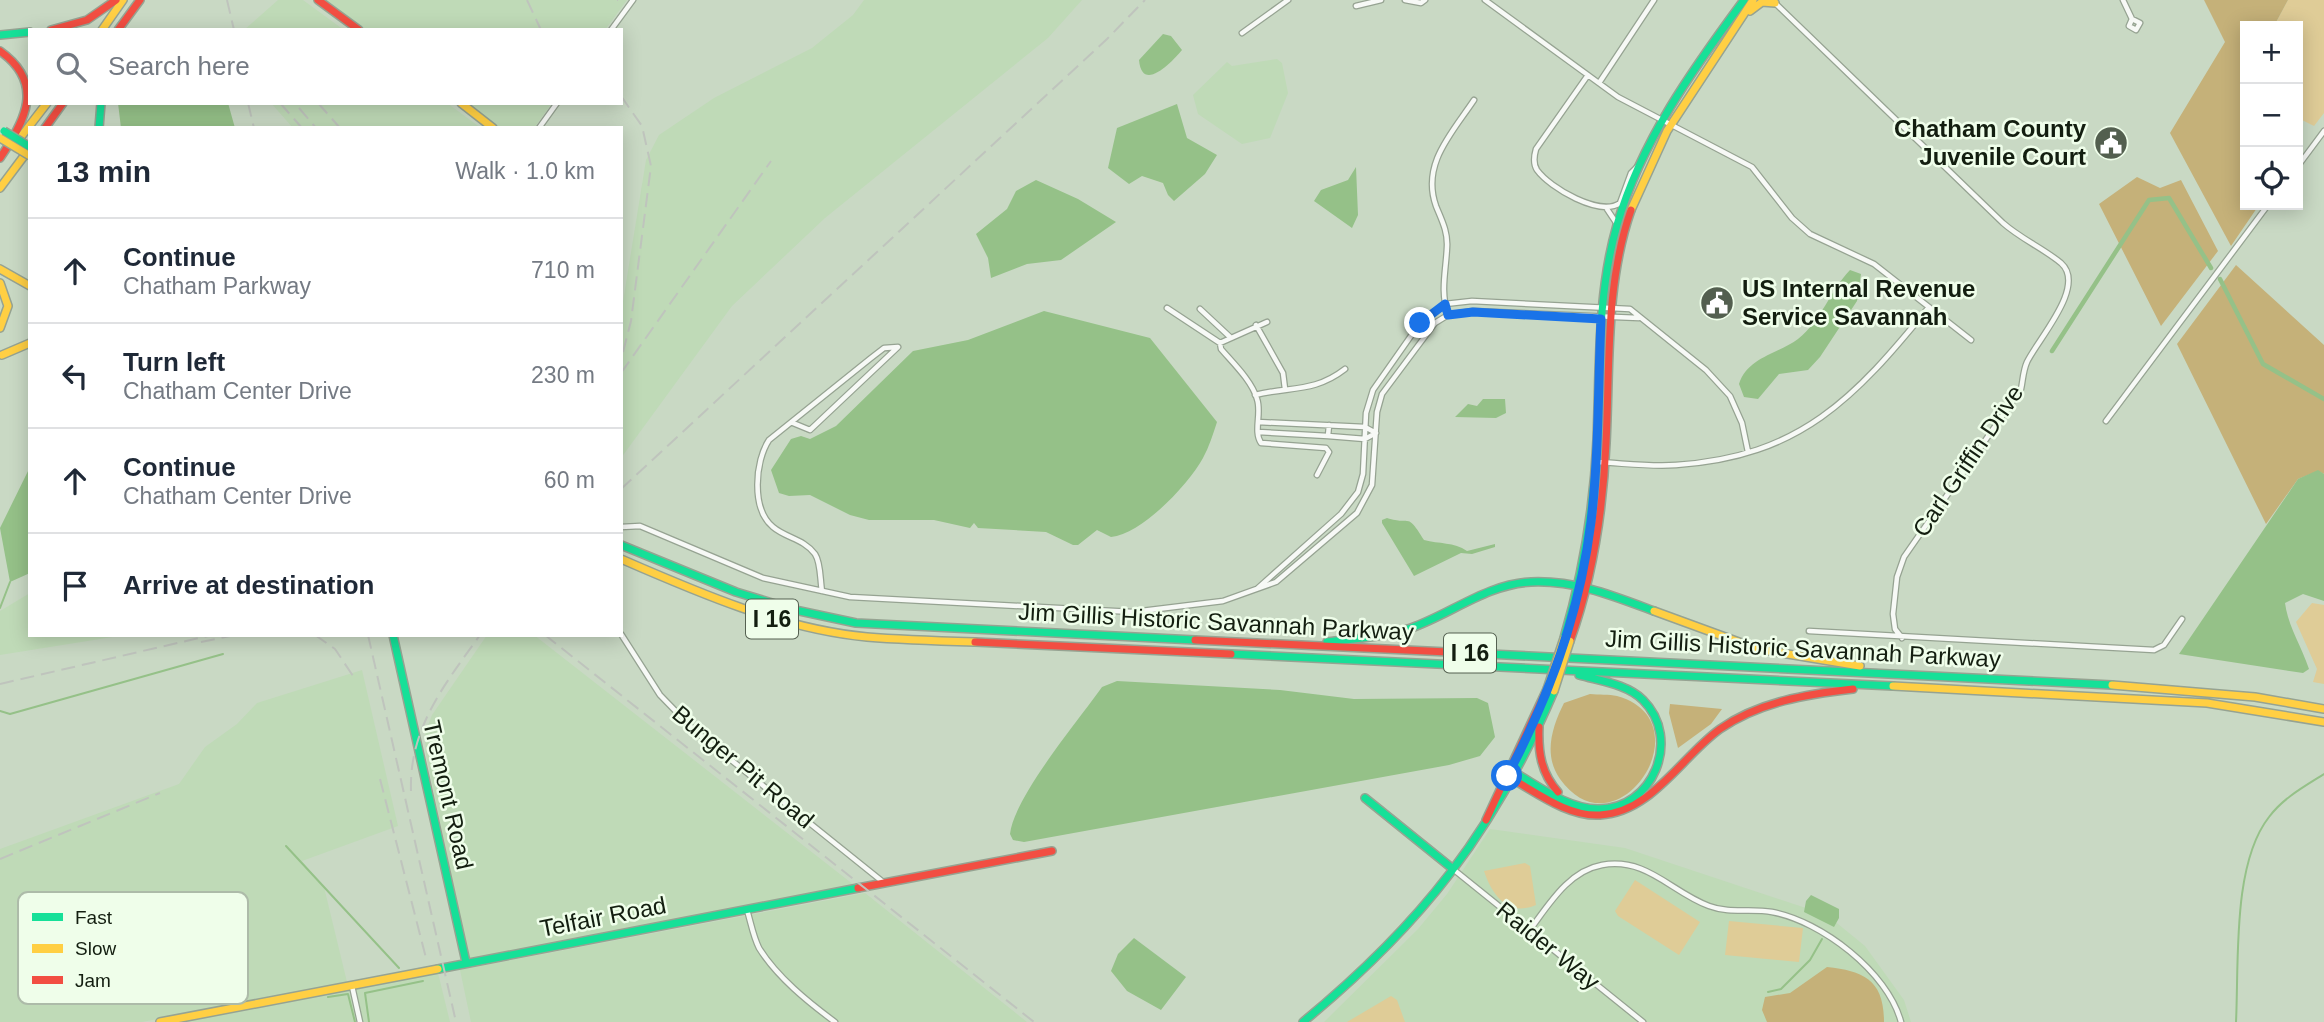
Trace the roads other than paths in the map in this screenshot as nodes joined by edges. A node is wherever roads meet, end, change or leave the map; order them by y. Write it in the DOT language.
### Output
graph roads {
  1 [pos="116,0"];
  2 [pos="124,0"];
  3 [pos="141,0"];
  4 [pos="318,0"];
  5 [pos="633,0"];
  6 [pos="1288,0"];
  7 [pos="1381,0"];
  8 [pos="1405,0"];
  9 [pos="1426,0"];
  10 [pos="1485,0"];
  11 [pos="1654,0"];
  12 [pos="1744,0"];
  13 [pos="1754,0"];
  14 [pos="2123,0"];
  15 [pos="1773,1"];
  16 [pos="1356,6"];
  17 [pos="2132,19"];
  18 [pos="1740,22"];
  19 [pos="58,28"];
  20 [pos="103,28"];
  21 [pos="120,28"];
  22 [pos="127,28"];
  23 [pos="356,28"];
  24 [pos="612,28"];
  25 [pos="28,32"];
  26 [pos="1242,33"];
  27 [pos="0,35"];
  28 [pos="0,51"];
  29 [pos="1588,75"];
  30 [pos="1599,83"];
  31 [pos="1475,100"];
  32 [pos="45,105"];
  33 [pos="62,105"];
  34 [pos="101,105"];
  35 [pos="464,105"];
  36 [pos="556,105"];
  37 [pos="1662,121"];
  38 [pos="30,126"];
  39 [pos="46,126"];
  40 [pos="99,126"];
  41 [pos="490,126"];
  42 [pos="540,126"];
  43 [pos="1670,126"];
  44 [pos="28,128"];
  45 [pos="2324,131"];
  46 [pos="1,133"];
  47 [pos="28,147"];
  48 [pos="28,151"];
  49 [pos="28,154"];
  50 [pos="0,158"];
  51 [pos="2303,159"];
  52 [pos="0,165"];
  53 [pos="1639,165"];
  54 [pos="0,188"];
  55 [pos="1606,208"];
  56 [pos="2264,210"];
  57 [pos="1617,224"];
  58 [pos="0,270"];
  59 [pos="0,283"];
  60 [pos="28,285"];
  61 [pos="1445,304"];
  62 [pos="1603,306"];
  63 [pos="1612,307"];
  64 [pos="1928,307"];
  65 [pos="1167,309"];
  66 [pos="1200,309"];
  67 [pos="1448,315"];
  68 [pos="1639,318"];
  69 [pos="1601,319"];
  70 [pos="1612,320"];
  71 [pos="1267,323"];
  72 [pos="1256,325"];
  73 [pos="0,328"];
  74 [pos="1230,337"];
  75 [pos="1971,340"];
  76 [pos="28,344"];
  77 [pos="1220,344"];
  78 [pos="28,352"];
  79 [pos="1,355"];
  80 [pos="1345,369"];
  81 [pos="1285,389"];
  82 [pos="1255,395"];
  83 [pos="2106,421"];
  84 [pos="1258,422"];
  85 [pos="793,423"];
  86 [pos="1329,425"];
  87 [pos="1365,427"];
  88 [pos="1258,432"];
  89 [pos="1376,433"];
  90 [pos="1328,436"];
  91 [pos="1365,439"];
  92 [pos="1748,452"];
  93 [pos="1600,462"];
  94 [pos="1317,475"];
  95 [pos="623,527"];
  96 [pos="624,547"];
  97 [pos="624,561"];
  98 [pos="1582,586"];
  99 [pos="1255,591"];
  100 [pos="822,592"];
  101 [pos="2182,619"];
  102 [pos="1809,631"];
  103 [pos="393,637"];
  104 [pos="623,637"];
  105 [pos="1902,638"];
  106 [pos="1287,643"];
  107 [pos="1567,671"];
  108 [pos="1896,673"];
  109 [pos="1884,686"];
  110 [pos="1550,690"];
  111 [pos="2324,709"];
  112 [pos="2324,722"];
  113 [pos="1539,727"];
  114 [pos="1512,775"];
  115 [pos="1365,798"];
  116 [pos="1571,801"];
  117 [pos="1052,851"];
  118 [pos="1454,869"];
  119 [pos="884,883"];
  120 [pos="746,910"];
  121 [pos="1529,932"];
  122 [pos="466,962"];
  123 [pos="352,985"];
  124 [pos="160,1022"];
  125 [pos="360,1022"];
  126 [pos="835,1022"];
  127 [pos="1303,1022"];
  128 [pos="1643,1022"];
  129 [pos="1901,1022"];
  1 -- 19 [label="main road"];
  2 -- 20 [label="main road"];
  3 -- 21 [label="main road"];
  3 -- 22 [label="main road"];
  4 -- 23 [label="main road"];
  5 -- 24 [label="street"];
  6 -- 26 [label="street"];
  7 -- 16 [label="street"];
  8 -- 9 [label="street"];
  10 -- 29 [label="street"];
  11 -- 30 [label="street"];
  12 -- 37 [label="main road"];
  13 -- 18 [label="main road"];
  14 -- 17 [label="street"];
  15 -- 18 [label="main road"];
  15 -- 105 [label="street, Carl Griffin Drive"];
  18 -- 43 [label="main road"];
  25 -- 27 [label="main road"];
  28 -- 50 [label="main road"];
  29 -- 30 [label="street"];
  29 -- 55 [label="street"];
  30 -- 37 [label="street"];
  31 -- 61 [label="street"];
  32 -- 38 [label="main road"];
  33 -- 39 [label="main road"];
  34 -- 40 [label="main road"];
  35 -- 41 [label="main road"];
  36 -- 42 [label="street"];
  37 -- 43 [label="street"];
  37 -- 53 [label="main road"];
  43 -- 63 [label="main road"];
  43 -- 64 [label="street"];
  44 -- 52 [label="main road"];
  45 -- 51 [label="street"];
  46 -- 47 [label="main road, bridge"];
  46 -- 49 [label="main road, bridge"];
  48 -- 54 [label="main road"];
  53 -- 55 [label="street"];
  53 -- 57 [label="main road"];
  55 -- 57 [label="street"];
  56 -- 83 [label="street"];
  57 -- 62 [label="main road"];
  58 -- 60 [label="main road"];
  59 -- 73 [label="main road"];
  61 -- 62 [label="street"];
  61 -- 67 [label="street"];
  61 -- 87 [label="street"];
  62 -- 63 [label="street"];
  62 -- 69 [label="main road"];
  63 -- 68 [label="street"];
  63 -- 70 [label="main road"];
  64 -- 75 [label="street"];
  64 -- 92 [label="street"];
  65 -- 77 [label="street"];
  66 -- 74 [label="street"];
  67 -- 69 [label="street"];
  67 -- 89 [label="street"];
  68 -- 70 [label="street"];
  68 -- 92 [label="street"];
  69 -- 70 [label="street"];
  69 -- 93 [label="main road"];
  70 -- 93 [label="main road"];
  71 -- 72 [label="street"];
  72 -- 74 [label="street"];
  72 -- 81 [label="street"];
  74 -- 77 [label="street"];
  76 -- 79 [label="main road"];
  77 -- 82 [label="street"];
  78 -- 79 [label="main road"];
  80 -- 81 [label="street"];
  81 -- 82 [label="street"];
  82 -- 84 [label="street"];
  84 -- 86 [label="street"];
  84 -- 88 [label="street"];
  85 -- 85 [label="street"];
  85 -- 100 [label="street"];
  86 -- 87 [label="street"];
  86 -- 90 [label="street"];
  87 -- 89 [label="street"];
  87 -- 91 [label="street"];
  88 -- 90 [label="street"];
  88 -- 94 [label="street"];
  89 -- 91 [label="street"];
  89 -- 99 [label="street"];
  90 -- 91 [label="street"];
  91 -- 99 [label="street"];
  92 -- 93 [label="street"];
  93 -- 98 [label="main road"];
  95 -- 100 [label="street"];
  96 -- 106 [label="main road, Jim Gillis Historic Savannah Parkway / I 16"];
  97 -- 107 [label="main road, Jim Gillis Historic Savannah Parkway / I 16"];
  98 -- 106 [label="main road"];
  98 -- 108 [label="main road"];
  98 -- 110 [label="main road, bridge"];
  99 -- 100 [label="street"];
  101 -- 105 [label="street"];
  102 -- 105 [label="street"];
  103 -- 122 [label="main road, Tremont Road"];
  104 -- 119 [label="street, Bunger Pit Road"];
  106 -- 108 [label="main road, Jim Gillis Historic Savannah Parkway / I 16"];
  107 -- 109 [label="main road, Jim Gillis Historic Savannah Parkway / I 16"];
  107 -- 116 [label="main road"];
  108 -- 111 [label="main road, Jim Gillis Historic Savannah Parkway / I 16"];
  109 -- 112 [label="main road, Jim Gillis Historic Savannah Parkway / I 16"];
  109 -- 114 [label="main road"];
  110 -- 113 [label="main road"];
  110 -- 114 [label="main road"];
  113 -- 114 [label="main road"];
  113 -- 116 [label="main road"];
  114 -- 116 [label="main road"];
  114 -- 118 [label="main road"];
  115 -- 118 [label="main road"];
  117 -- 119 [label="main road, Telfair Road"];
  118 -- 121 [label="street, Raider Way"];
  118 -- 127 [label="main road"];
  119 -- 120 [label="main road, Telfair Road"];
  120 -- 122 [label="main road, Telfair Road"];
  120 -- 126 [label="street"];
  121 -- 128 [label="street, Raider Way"];
  121 -- 129 [label="street"];
  122 -- 123 [label="main road, Telfair Road"];
  123 -- 124 [label="main road, Telfair Road"];
  123 -- 125 [label="street"];
}
